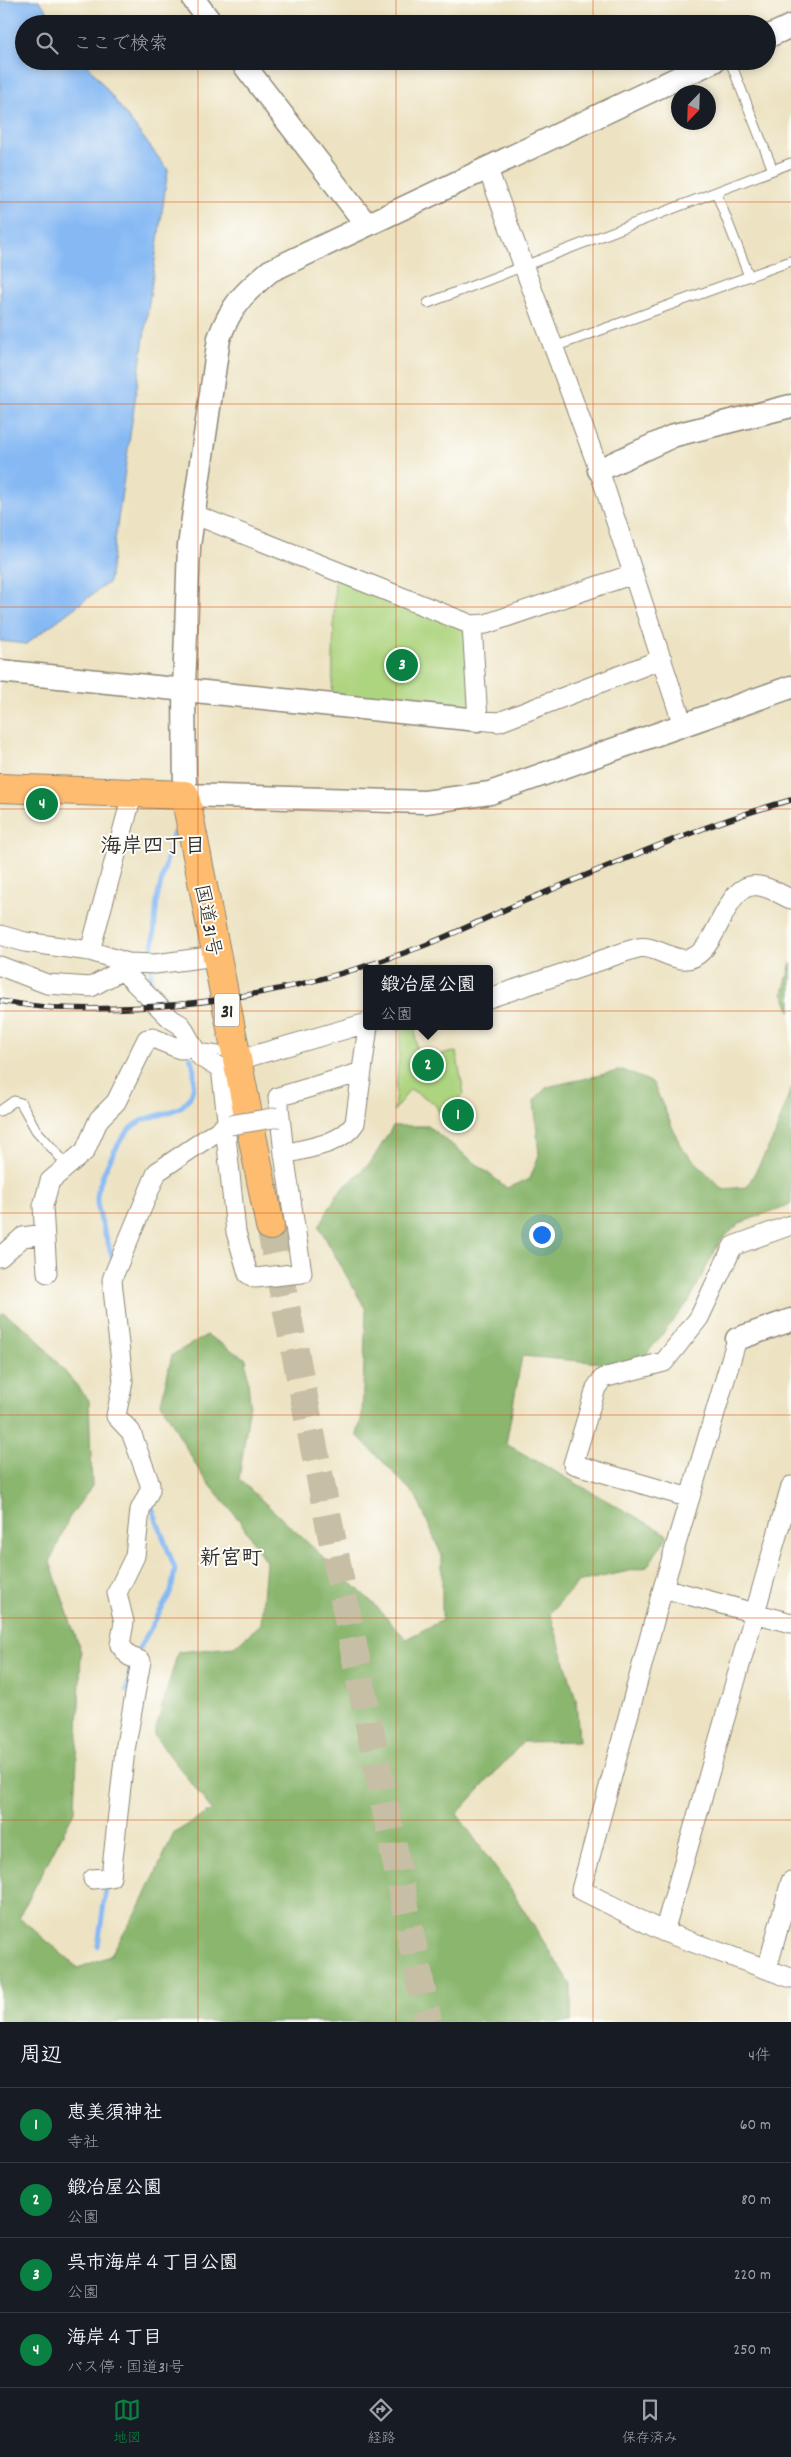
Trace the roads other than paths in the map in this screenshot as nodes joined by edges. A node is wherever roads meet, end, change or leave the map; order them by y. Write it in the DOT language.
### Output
graph roads {
  1 [pos="194,0"];
  2 [pos="205,15"];
  3 [pos="791,26"];
  4 [pos="776,33"];
  5 [pos="248,70"];
  6 [pos="695,70"];
  7 [pos="734,70"];
  8 [pos="791,163"];
  9 [pos="487,167"];
  10 [pos="773,170"];
  11 [pos="716,192"];
  12 [pos="366,224"];
  13 [pos="791,261"];
  14 [pos="524,267"];
  15 [pos="749,276"];
  16 [pos="428,303"];
  17 [pos="554,347"];
  18 [pos="791,406"];
  19 [pos="599,470"];
  20 [pos="193,514"];
  21 [pos="633,574"];
  22 [pos="472,625"];
  23 [pos="662,659"];
  24 [pos="0,670"];
  25 [pos="791,687"];
  26 [pos="184,690"];
  27 [pos="478,720"];
  28 [pos="683,725"];
  29 [pos="0,788"];
  30 [pos="133,792"];
  31 [pos="185,795"];
  32 [pos="791,899"];
  33 [pos="0,935"];
  34 [pos="90,951"];
  35 [pos="216,956"];
  36 [pos="138,965"];
  37 [pos="0,966"];
  38 [pos="493,997"];
  39 [pos="363,1026"];
  40 [pos="366,1030"];
  41 [pos="188,1048"];
  42 [pos="237,1057"];
  43 [pos="362,1072"];
  44 [pos="0,1111"];
  45 [pos="279,1117"];
  46 [pos="227,1126"];
  47 [pos="284,1154"];
  48 [pos="68,1166"];
  49 [pos="791,1225"];
  50 [pos="270,1226"];
  51 [pos="44,1234"];
  52 [pos="0,1257"];
  53 [pos="47,1273"];
  54 [pos="791,1320"];
  55 [pos="737,1339"];
  56 [pos="791,1486"];
  57 [pos="690,1498"];
  58 [pos="663,1588"];
  59 [pos="755,1613"];
  60 [pos="791,1623"];
  61 [pos="100,1878"];
  62 [pos="791,1881"];
  63 [pos="664,1932"];
  64 [pos="767,1969"];
  65 [pos="791,1978"];
  1 -- 2 [label="street"];
  3 -- 4 [label="street"];
  5 -- 12 [label="street"];
  6 -- 9 [label="street"];
  7 -- 10 [label="lane"];
  8 -- 10 [label="lane"];
  9 -- 12 [label="street"];
  9 -- 14 [label="street"];
  10 -- 11 [label="lane"];
  11 -- 14 [label="lane"];
  11 -- 15 [label="lane"];
  12 -- 20 [label="street"];
  13 -- 15 [label="lane"];
  14 -- 16 [label="lane"];
  14 -- 17 [label="street"];
  15 -- 17 [label="lane"];
  17 -- 19 [label="street"];
  18 -- 19 [label="street"];
  19 -- 21 [label="street"];
  20 -- 22 [label="street"];
  20 -- 26 [label="street"];
  21 -- 22 [label="street"];
  21 -- 23 [label="street"];
  22 -- 27 [label="street"];
  23 -- 27 [label="street"];
  23 -- 28 [label="street"];
  24 -- 26 [label="street"];
  25 -- 28 [label="street"];
  26 -- 27 [label="street"];
  26 -- 31 [label="street"];
  28 -- 31 [label="street"];
  29 -- 30 [label="highway"];
  30 -- 31 [label="highway"];
  30 -- 34 [label="street"];
  31 -- 35 [label="highway, 国道31号 / 31"];
  32 -- 38 [label="street"];
  33 -- 34 [label="street"];
  34 -- 36 [label="street"];
  35 -- 36 [label="street"];
  35 -- 42 [label="highway, 国道31号 / 31"];
  36 -- 37 [label="street"];
  36 -- 41 [label="street"];
  39 -- 42 [label="street"];
  40 -- 43 [label="street"];
  41 -- 42 [label="lane"];
  41 -- 46 [label="street"];
  41 -- 48 [label="street"];
  42 -- 50 [label="highway, 国道31号 / 31"];
  43 -- 45 [label="street"];
  43 -- 47 [label="street"];
  44 -- 48 [label="lane"];
  45 -- 46 [label="street, bridge"];
  45 -- 47 [label="street"];
  46 -- 47 [label="street"];
  46 -- 61 [label="street"];
  48 -- 51 [label="street"];
  49 -- 57 [label="street"];
  51 -- 52 [label="street"];
  51 -- 53 [label="street"];
  54 -- 55 [label="street"];
  55 -- 57 [label="street"];
  56 -- 59 [label="street"];
  57 -- 58 [label="street"];
  58 -- 59 [label="street"];
  58 -- 63 [label="street"];
  59 -- 60 [label="street"];
  59 -- 63 [label="street"];
  62 -- 64 [label="street"];
  63 -- 64 [label="street"];
  64 -- 65 [label="street"];
}
